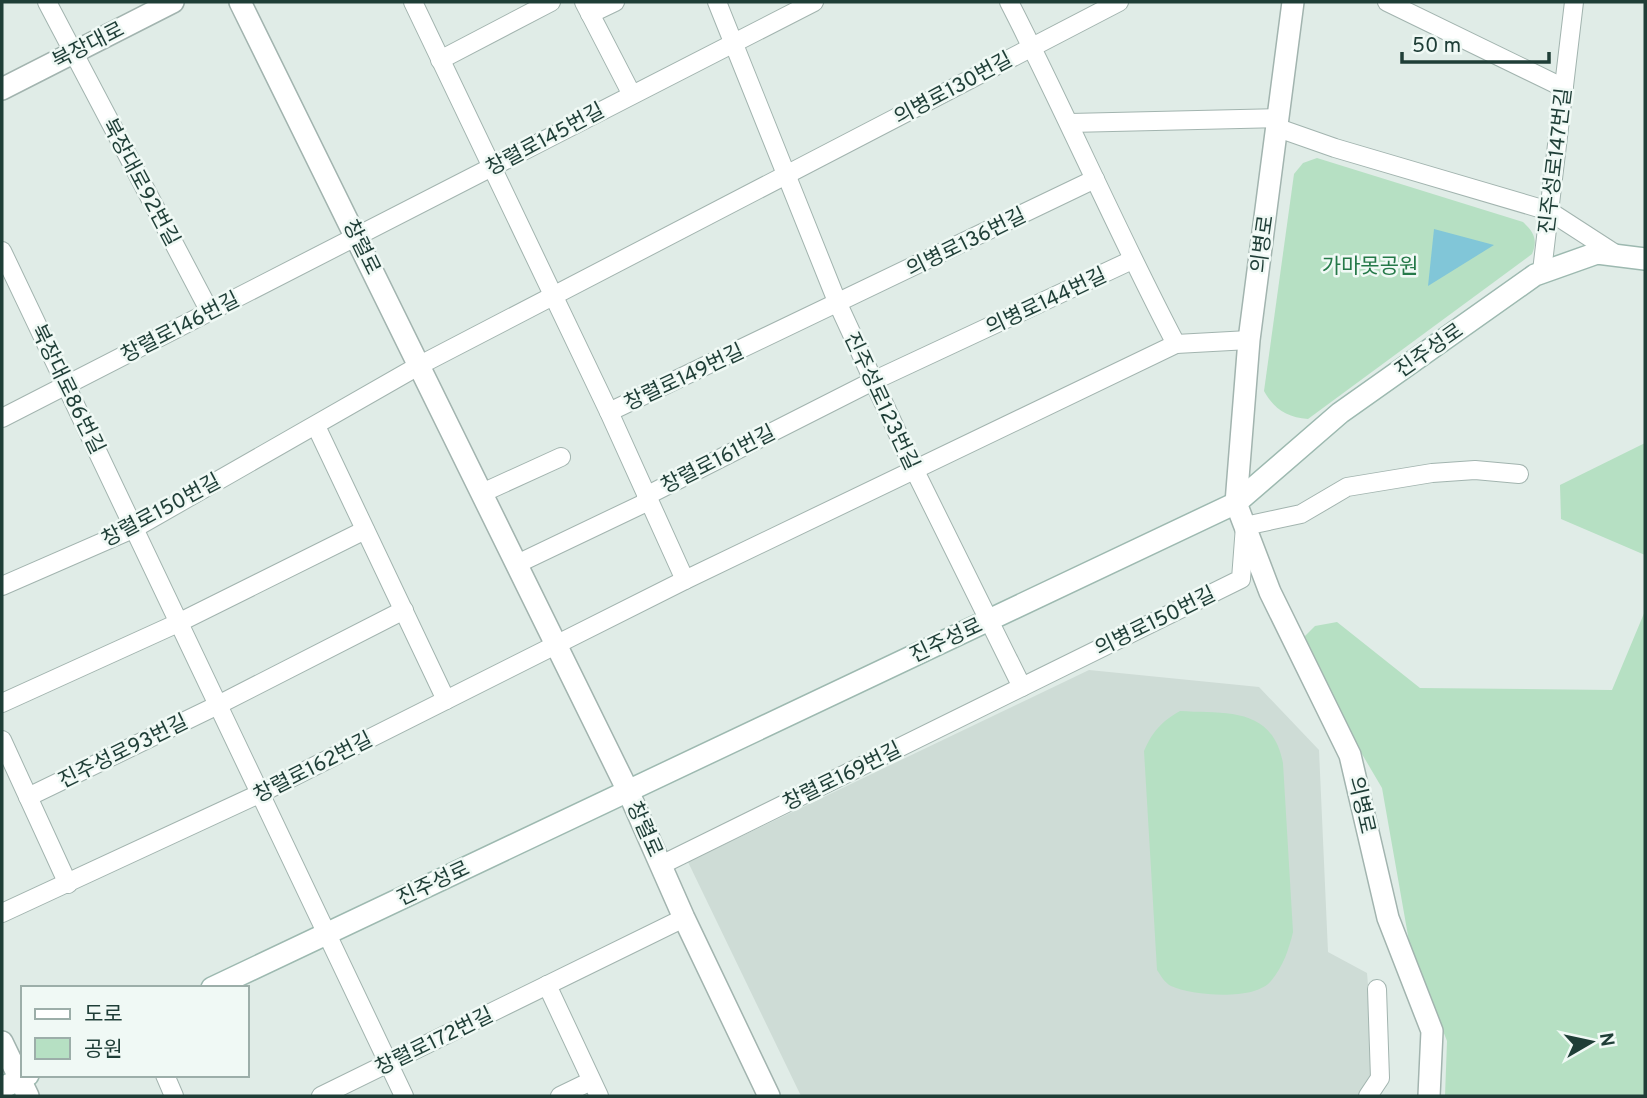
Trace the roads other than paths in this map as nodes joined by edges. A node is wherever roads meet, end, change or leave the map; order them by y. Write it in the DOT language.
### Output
graph roads {
  1 [pos="47,2"];
  2 [pos="173,2"];
  3 [pos="240,2"];
  4 [pos="413,2"];
  5 [pos="551,2"];
  6 [pos="615,2"];
  7 [pos="718,2"];
  8 [pos="814,2"];
  9 [pos="1009,2"];
  10 [pos="1119,2"];
  11 [pos="1293,2"];
  12 [pos="1387,2"];
  13 [pos="1574,2"];
  14 [pos="587,8"];
  15 [pos="734,43"];
  16 [pos="1032,47"];
  17 [pos="73,53"];
  18 [pos="440,60"];
  19 [pos="1564,88"];
  20 [pos="2,89"];
  21 [pos="631,93"];
  22 [pos="1070,123"];
  23 [pos="1279,123"];
  24 [pos="490,167"];
  25 [pos="788,176"];
  26 [pos="1095,179"];
  27 [pos="1549,211"];
  28 [pos="357,237"];
  29 [pos="2,250"];
  30 [pos="1618,256"];
  31 [pos="1645,259"];
  32 [pos="1132,260"];
  33 [pos="1535,275"];
  34 [pos="553,296"];
  35 [pos="838,304"];
  36 [pos="210,312"];
  37 [pos="1249,340"];
  38 [pos="1177,344"];
  39 [pos="421,365"];
  40 [pos="873,381"];
  41 [pos="65,386"];
  42 [pos="609,412"];
  43 [pos="2,418"];
  44 [pos="316,426"];
  45 [pos="561,457"];
  46 [pos="915,471"];
  47 [pos="1519,474"];
  48 [pos="482,493"];
  49 [pos="648,499"];
  50 [pos="1236,503"];
  51 [pos="1245,526"];
  52 [pos="135,528"];
  53 [pos="365,530"];
  54 [pos="517,565"];
  55 [pos="685,580"];
  56 [pos="2,586"];
  57 [pos="404,611"];
  58 [pos="989,620"];
  59 [pos="178,623"];
  60 [pos="556,645"];
  61 [pos="1022,687"];
  62 [pos="446,699"];
  63 [pos="2,703"];
  64 [pos="218,705"];
  65 [pos="2,740"];
  66 [pos="628,791"];
  67 [pos="261,793"];
  68 [pos="28,797"];
  69 [pos="661,865"];
  70 [pos="68,884"];
  71 [pos="2,914"];
  72 [pos="684,918"];
  73 [pos="327,933"];
  74 [pos="547,985"];
  75 [pos="216,986"];
  76 [pos="1377,989"];
  77 [pos="2,1042"];
  78 [pos="389,1063"];
  79 [pos="166,1077"];
  80 [pos="20,1084"];
  81 [pos="595,1088"];
  82 [pos="174,1096"];
  83 [pos="321,1096"];
  84 [pos="404,1096"];
  85 [pos="560,1096"];
  86 [pos="769,1096"];
  87 [pos="1368,1096"];
  88 [pos="1429,1096"];
  1 -- 17 [label="street, 북장대로92번길"];
  2 -- 17 [label="street, 북장대로"];
  3 -- 28 [label="street, 창렬로"];
  4 -- 18 [label="street, 창렬로149번길"];
  5 -- 18 [label="street"];
  6 -- 14 [label="street"];
  7 -- 15 [label="street, 진주성로123번길"];
  8 -- 15 [label="street, 창렬로145번길"];
  9 -- 16 [label="street"];
  10 -- 16 [label="street, 의병로130번길"];
  11 -- 23 [label="street, 의병로"];
  12 -- 19 [label="street"];
  13 -- 19 [label="street, 진주성로147번길"];
  14 -- 21 [label="street"];
  15 -- 21 [label="street, 창렬로145번길"];
  15 -- 25 [label="street, 진주성로123번길"];
  16 -- 22 [label="street"];
  16 -- 25 [label="street, 의병로130번길"];
  17 -- 20 [label="street, 북장대로"];
  17 -- 36 [label="street, 북장대로92번길"];
  18 -- 24 [label="street, 창렬로149번길"];
  19 -- 27 [label="street, 진주성로147번길"];
  21 -- 24 [label="street, 창렬로145번길"];
  22 -- 23 [label="street"];
  22 -- 26 [label="street"];
  23 -- 27 [label="street"];
  23 -- 37 [label="street, 의병로"];
  24 -- 28 [label="street, 창렬로145번길"];
  24 -- 34 [label="street, 창렬로149번길"];
  25 -- 34 [label="street"];
  25 -- 35 [label="street, 진주성로123번길"];
  26 -- 32 [label="street"];
  26 -- 35 [label="street, 의병로136번길"];
  27 -- 30 [label="street"];
  27 -- 33 [label="street, 진주성로147번길"];
  28 -- 36 [label="street, 창렬로146번길"];
  28 -- 39 [label="street, 창렬로"];
  29 -- 41 [label="street, 북장대로86번길"];
  30 -- 31 [label="street, 진주성로"];
  30 -- 33 [label="street, 진주성로"];
  32 -- 38 [label="street, 의병로144번길"];
  32 -- 40 [label="street, 의병로144번길"];
  33 -- 50 [label="street, 진주성로"];
  34 -- 39 [label="street"];
  34 -- 42 [label="street, 창렬로149번길"];
  35 -- 40 [label="street, 진주성로123번길"];
  35 -- 42 [label="street, 창렬로149번길"];
  36 -- 41 [label="street, 창렬로146번길"];
  37 -- 38 [label="street"];
  37 -- 50 [label="street, 의병로"];
  38 -- 46 [label="street"];
  39 -- 44 [label="street, 창렬로150번길"];
  39 -- 48 [label="street, 창렬로"];
  40 -- 46 [label="street, 진주성로123번길"];
  40 -- 49 [label="street, 창렬로161번길"];
  41 -- 43 [label="street, 창렬로146번길"];
  41 -- 52 [label="street, 북장대로86번길"];
  42 -- 49 [label="street"];
  44 -- 52 [label="street, 창렬로150번길"];
  44 -- 53 [label="street"];
  45 -- 48 [label="street"];
  46 -- 55 [label="street"];
  46 -- 58 [label="street, 진주성로123번길"];
  47 -- 51 [label="street"];
  48 -- 54 [label="street, 창렬로"];
  49 -- 54 [label="street"];
  49 -- 55 [label="street, 창렬로161번길"];
  50 -- 51 [label="street, 의병로"];
  50 -- 58 [label="street, 진주성로"];
  51 -- 61 [label="street, 의병로150번길"];
  51 -- 88 [label="street, 의병로"];
  52 -- 56 [label="street, 창렬로150번길"];
  52 -- 59 [label="street, 북장대로86번길"];
  53 -- 57 [label="street"];
  53 -- 59 [label="street"];
  54 -- 60 [label="street, 창렬로"];
  55 -- 60 [label="street"];
  57 -- 62 [label="street"];
  57 -- 64 [label="street, 진주성로93번길"];
  58 -- 61 [label="street, 진주성로123번길"];
  58 -- 66 [label="street, 진주성로"];
  59 -- 63 [label="street"];
  59 -- 64 [label="street, 북장대로86번길"];
  60 -- 62 [label="street, 창렬로162번길"];
  60 -- 66 [label="street, 창렬로"];
  61 -- 69 [label="street, 창렬로169번길"];
  62 -- 67 [label="street, 창렬로162번길"];
  64 -- 67 [label="street, 북장대로86번길"];
  64 -- 68 [label="street, 진주성로93번길"];
  65 -- 68 [label="street"];
  66 -- 69 [label="street, 창렬로"];
  66 -- 73 [label="street, 진주성로"];
  67 -- 70 [label="street, 창렬로162번길"];
  67 -- 73 [label="street, 북장대로86번길"];
  68 -- 70 [label="street"];
  69 -- 72 [label="street, 창렬로"];
  70 -- 71 [label="street, 창렬로162번길"];
  72 -- 74 [label="street, 창렬로172번길"];
  72 -- 86 [label="street, 창렬로"];
  73 -- 75 [label="street, 진주성로"];
  73 -- 78 [label="street, 북장대로86번길"];
  74 -- 78 [label="street, 창렬로172번길"];
  74 -- 81 [label="street"];
  76 -- 87 [label="street"];
  77 -- 80 [label="street"];
  78 -- 83 [label="street, 창렬로172번길"];
  78 -- 84 [label="street, 북장대로86번길"];
  79 -- 82 [label="street"];
  81 -- 85 [label="street"];
}
